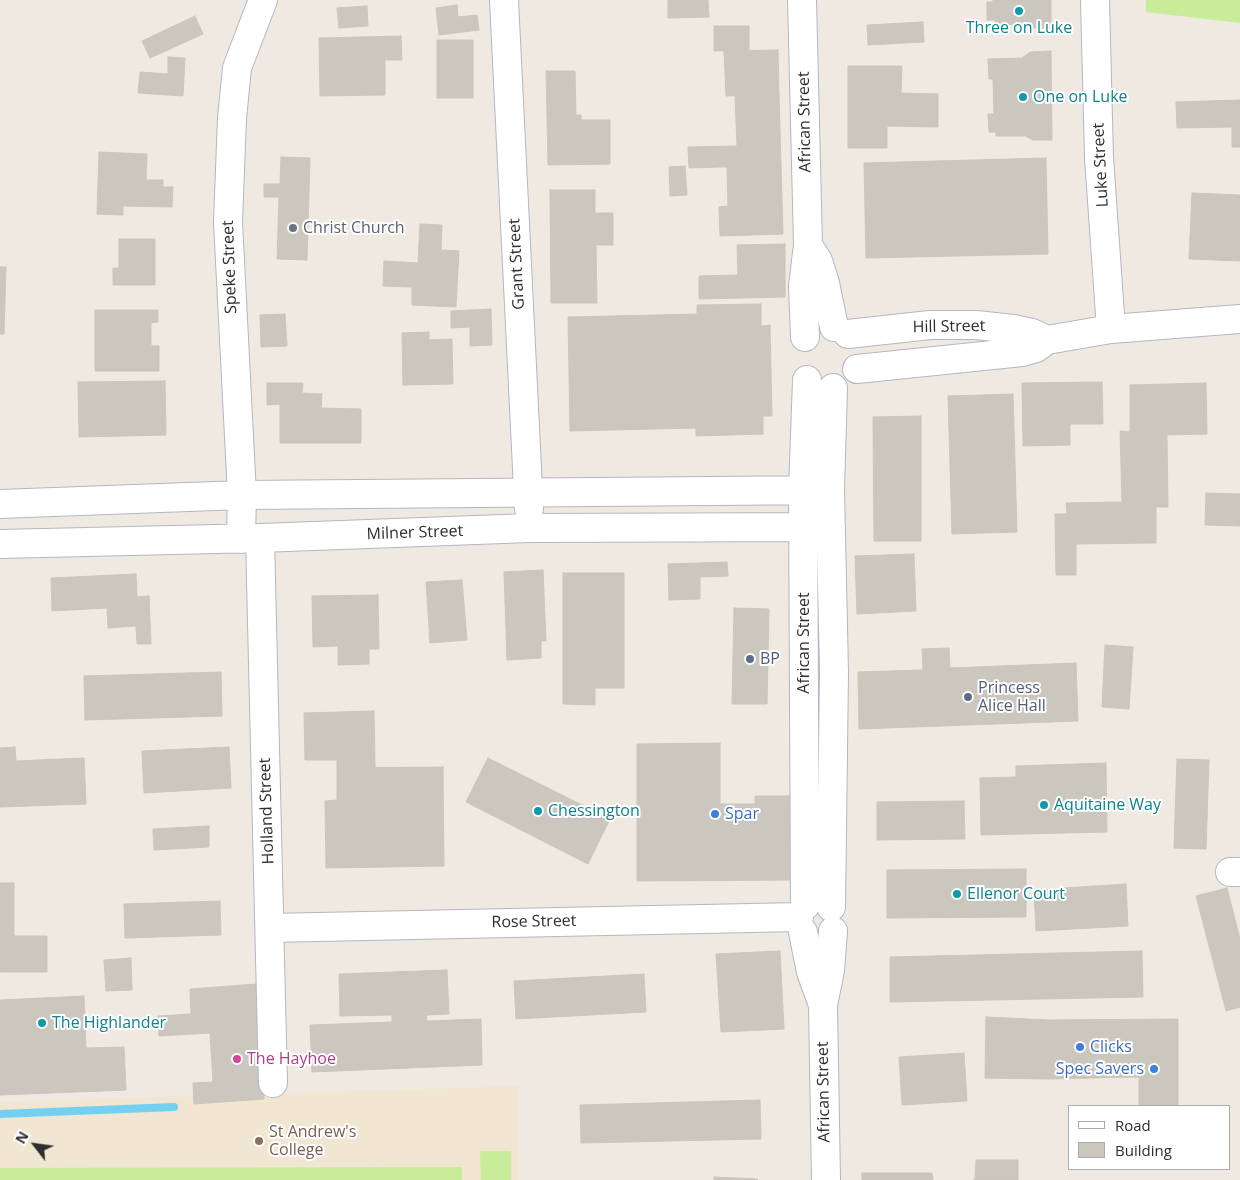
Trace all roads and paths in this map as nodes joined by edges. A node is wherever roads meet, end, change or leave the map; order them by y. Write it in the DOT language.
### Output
graph roads {
  1 [pos="263,0"];
  2 [pos="504,0"];
  3 [pos="802,0"];
  4 [pos="1096,0"];
  5 [pos="808,244"];
  6 [pos="1240,320"];
  7 [pos="1111,329"];
  8 [pos="841,330"];
  9 [pos="805,337"];
  10 [pos="1047,340"];
  11 [pos="857,369"];
  12 [pos="807,380"];
  13 [pos="833,388"];
  14 [pos="830,490"];
  15 [pos="803,491"];
  16 [pos="528,493"];
  17 [pos="242,495"];
  18 [pos="0,504"];
  19 [pos="831,527"];
  20 [pos="530,528"];
  21 [pos="804,528"];
  22 [pos="250,538"];
  23 [pos="0,544"];
  24 [pos="814,919"];
  25 [pos="270,928"];
  26 [pos="273,1083"];
  27 [pos="826,1180"];
  1 -- 17 [label="street, Speke Street"];
  2 -- 16 [label="street, Grant Street"];
  3 -- 5 [label="street, African Street"];
  4 -- 7 [label="street, Luke Street"];
  5 -- 8 [label="street, African Street"];
  5 -- 9 [label="street, African Street"];
  6 -- 7 [label="street, Hill Street"];
  7 -- 10 [label="street, Hill Street"];
  8 -- 9 [label="street"];
  8 -- 10 [label="street, Hill Street"];
  8 -- 11 [label="street"];
  9 -- 12 [label="street"];
  10 -- 11 [label="street, Hill Street"];
  11 -- 13 [label="street"];
  12 -- 13 [label="street"];
  12 -- 15 [label="street, African Street"];
  13 -- 14 [label="street, African Street"];
  14 -- 15 [label="street"];
  14 -- 19 [label="street, African Street"];
  15 -- 16 [label="street"];
  15 -- 21 [label="street, African Street"];
  16 -- 17 [label="street"];
  16 -- 20 [label="street, Grant Street"];
  17 -- 18 [label="street"];
  17 -- 22 [label="street, Speke Street"];
  19 -- 21 [label="street, Milner Street"];
  19 -- 24 [label="street, African Street"];
  20 -- 21 [label="street, Milner Street"];
  20 -- 22 [label="street, Milner Street"];
  21 -- 24 [label="street, African Street"];
  22 -- 23 [label="street, Milner Street"];
  22 -- 25 [label="street, Holland Street"];
  24 -- 25 [label="street, Rose Street"];
  24 -- 27 [label="street, African Street"];
  25 -- 26 [label="street, Holland Street"];
}
